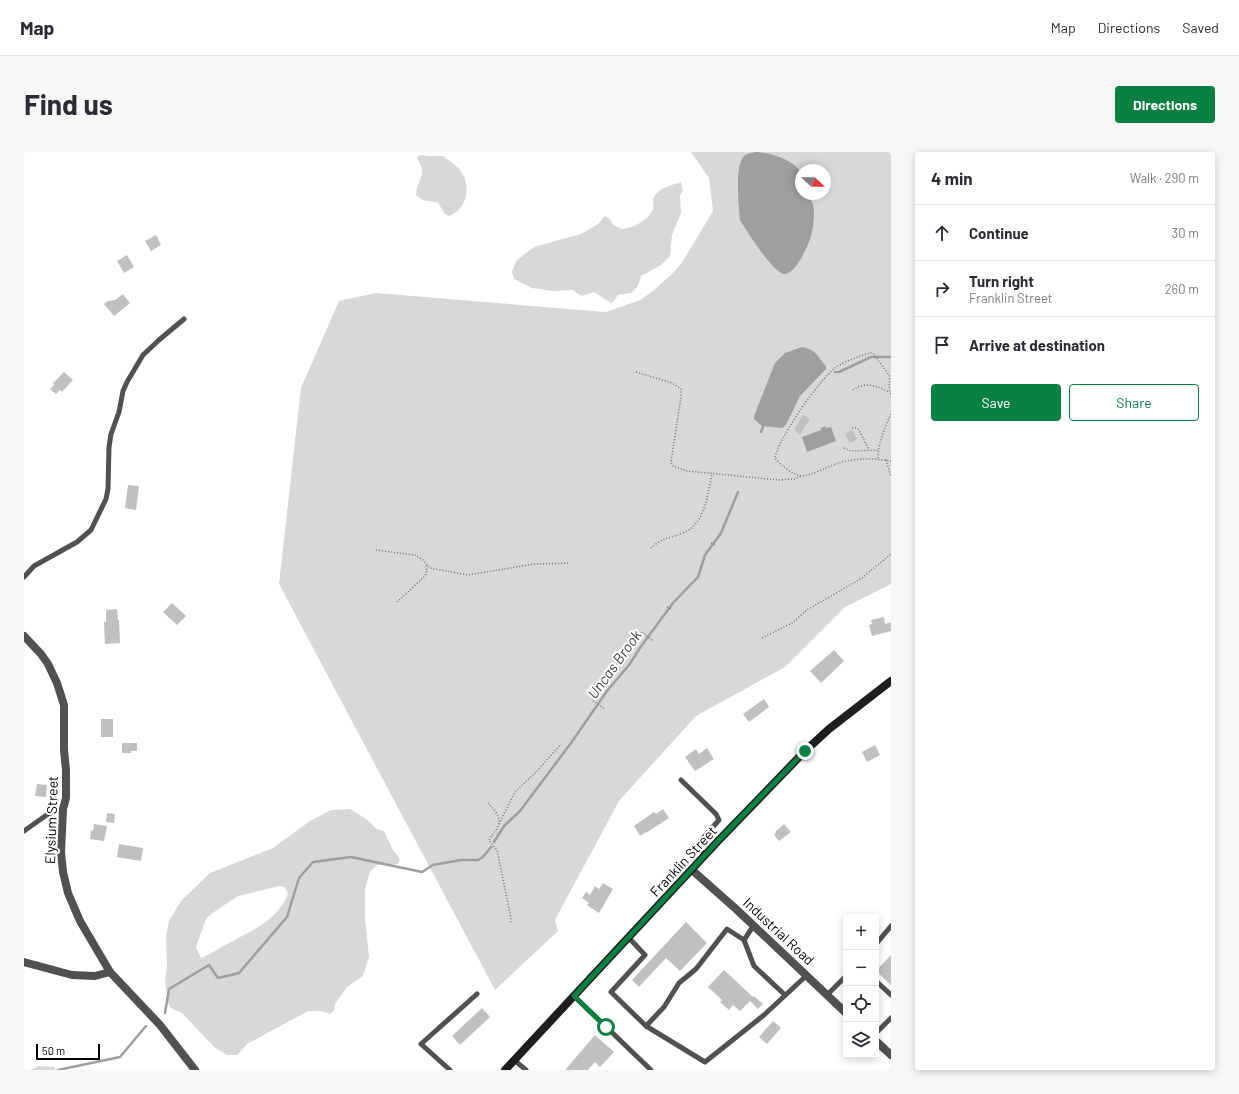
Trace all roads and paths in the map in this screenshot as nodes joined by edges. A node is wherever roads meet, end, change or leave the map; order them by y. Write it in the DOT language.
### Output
graph roads {
  1 [pos="184,319"];
  2 [pos="636,372"];
  3 [pos="853,390"];
  4 [pos="890,393"];
  5 [pos="891,414"];
  6 [pos="852,428"];
  7 [pos="844,448"];
  8 [pos="869,450"];
  9 [pos="878,450"];
  10 [pos="878,458"];
  11 [pos="886,460"];
  12 [pos="891,461"];
  13 [pos="712,474"];
  14 [pos="804,476"];
  15 [pos="891,477"];
  16 [pos="711,543"];
  17 [pos="716,545"];
  18 [pos="651,548"];
  19 [pos="376,550"];
  20 [pos="891,554"];
  21 [pos="570,563"];
  22 [pos="426,564"];
  23 [pos="24,577"];
  24 [pos="397,602"];
  25 [pos="667,607"];
  26 [pos="672,609"];
  27 [pos="642,632"];
  28 [pos="24,636"];
  29 [pos="762,638"];
  30 [pos="652,641"];
  31 [pos="891,680"];
  32 [pos="593,701"];
  33 [pos="604,709"];
  34 [pos="561,744"];
  35 [pos="681,780"];
  36 [pos="488,804"];
  37 [pos="63,809"];
  38 [pos="498,825"];
  39 [pos="24,831"];
  40 [pos="705,856"];
  41 [pos="692,870"];
  42 [pos="511,923"];
  43 [pos="754,925"];
  44 [pos="891,926"];
  45 [pos="629,938"];
  46 [pos="744,940"];
  47 [pos="879,940"];
  48 [pos="24,962"];
  49 [pos="110,972"];
  50 [pos="806,976"];
  51 [pos="843,979"];
  52 [pos="879,984"];
  53 [pos="477,994"];
  54 [pos="785,995"];
  55 [pos="827,995"];
  56 [pos="891,995"];
  57 [pos="574,996"];
  58 [pos="843,1010"];
  59 [pos="891,1018"];
  60 [pos="646,1026"];
  61 [pos="879,1030"];
  62 [pos="879,1044"];
  63 [pos="891,1055"];
  64 [pos="514,1060"];
  65 [pos="649,1069"];
  66 [pos="195,1070"];
  67 [pos="450,1070"];
  68 [pos="505,1070"];
  69 [pos="526,1070"];
  1 -- 23 [label="lane"];
  2 -- 13 [label="path"];
  3 -- 4 [label="path"];
  4 -- 14 [label="path"];
  5 -- 9 [label="path"];
  6 -- 8 [label="path"];
  7 -- 8 [label="path"];
  8 -- 9 [label="path"];
  9 -- 10 [label="path"];
  10 -- 11 [label="path"];
  10 -- 14 [label="path"];
  11 -- 12 [label="path"];
  11 -- 15 [label="path"];
  13 -- 14 [label="path"];
  13 -- 18 [label="path"];
  16 -- 17 [label="path"];
  19 -- 22 [label="path"];
  20 -- 29 [label="path"];
  21 -- 22 [label="path"];
  22 -- 24 [label="path"];
  25 -- 26 [label="path"];
  27 -- 30 [label="path"];
  28 -- 37 [label="street, Elysium Street"];
  31 -- 40 [label="main road, Franklin Street"];
  32 -- 33 [label="path"];
  34 -- 38 [label="path"];
  35 -- 40 [label="lane"];
  36 -- 38 [label="path"];
  37 -- 39 [label="lane"];
  37 -- 49 [label="street, Elysium Street"];
  38 -- 42 [label="path"];
  40 -- 41 [label="main road, Franklin Street"];
  41 -- 43 [label="street, Industrial Road"];
  41 -- 45 [label="main road, Franklin Street"];
  43 -- 46 [label="lane"];
  43 -- 50 [label="street, Industrial Road"];
  44 -- 47 [label="lane"];
  45 -- 57 [label="main road, Franklin Street"];
  45 -- 60 [label="lane"];
  46 -- 54 [label="lane"];
  46 -- 60 [label="lane"];
  48 -- 49 [label="street"];
  49 -- 66 [label="street, Elysium Street"];
  50 -- 54 [label="lane"];
  50 -- 55 [label="street, Industrial Road"];
  51 -- 55 [label="lane"];
  52 -- 56 [label="lane"];
  53 -- 67 [label="lane"];
  54 -- 60 [label="lane"];
  55 -- 58 [label="street, Industrial Road"];
  57 -- 64 [label="main road, Franklin Street"];
  57 -- 65 [label="lane"];
  59 -- 61 [label="lane"];
  62 -- 63 [label="street"];
  64 -- 68 [label="main road, Franklin Street"];
  64 -- 69 [label="lane"];
}
